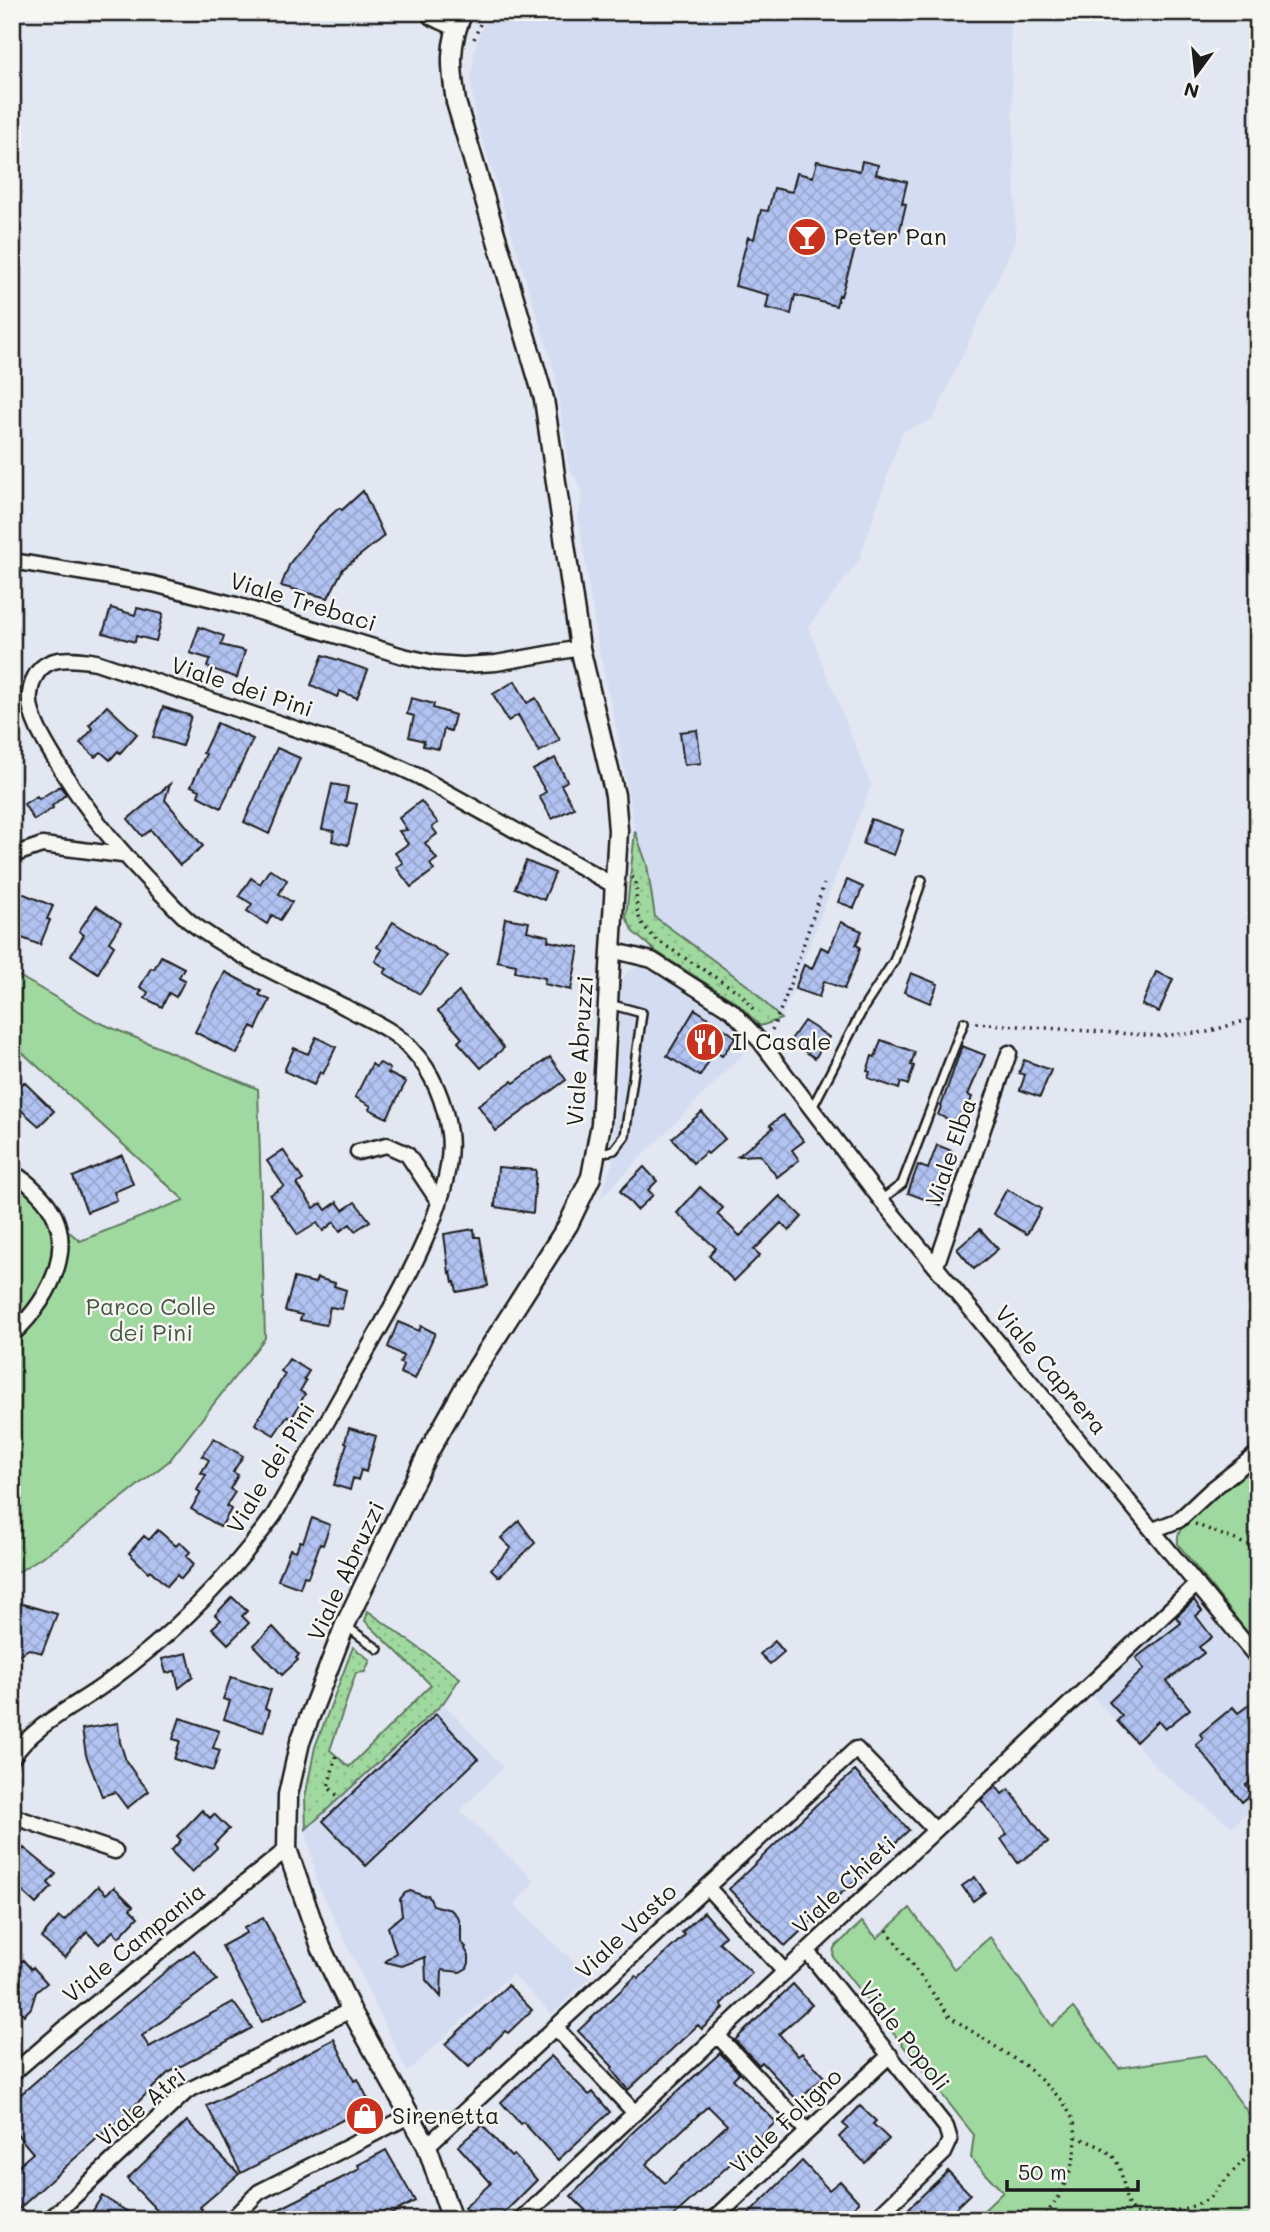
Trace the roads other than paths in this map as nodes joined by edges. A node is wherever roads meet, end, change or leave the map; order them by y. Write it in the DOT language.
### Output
graph roads {
  1 [pos="430,12"];
  2 [pos="459,20"];
  3 [pos="12,561"];
  4 [pos="580,648"];
  5 [pos="13,855"];
  6 [pos="122,855"];
  7 [pos="922,880"];
  8 [pos="615,886"];
  9 [pos="611,950"];
  10 [pos="608,1004"];
  11 [pos="964,1022"];
  12 [pos="1009,1053"];
  13 [pos="812,1108"];
  14 [pos="358,1152"];
  15 [pos="596,1155"];
  16 [pos="12,1174"];
  17 [pos="881,1200"];
  18 [pos="439,1202"];
  19 [pos="936,1266"];
  20 [pos="12,1335"];
  21 [pos="1258,1452"];
  22 [pos="1153,1530"];
  23 [pos="1198,1584"];
  24 [pos="345,1625"];
  25 [pos="378,1649"];
  26 [pos="1258,1659"];
  27 [pos="12,1758"];
  28 [pos="12,1816"];
  29 [pos="935,1830"];
  30 [pos="287,1849"];
  31 [pos="115,1851"];
  32 [pos="707,1887"];
  33 [pos="807,1951"];
  34 [pos="785,1972"];
  35 [pos="351,2010"];
  36 [pos="555,2027"];
  37 [pos="717,2035"];
  38 [pos="890,2055"];
  39 [pos="12,2074"];
  40 [pos="635,2113"];
  41 [pos="410,2116"];
  42 [pos="807,2131"];
  43 [pos="427,2146"];
  44 [pos="49,2220"];
  45 [pos="230,2220"];
  46 [pos="452,2220"];
  47 [pos="521,2220"];
  48 [pos="713,2220"];
  49 [pos="874,2220"];
  1 -- 2 [label="street"];
  2 -- 4 [label="street, Viale Abruzzi"];
  3 -- 4 [label="street, Viale Trebaci"];
  4 -- 8 [label="street, Viale Abruzzi"];
  5 -- 6 [label="street"];
  6 -- 8 [label="street, Viale dei Pini"];
  6 -- 18 [label="street, Viale dei Pini"];
  7 -- 13 [label="lane"];
  8 -- 9 [label="street, Viale Abruzzi"];
  9 -- 10 [label="street, Viale Abruzzi"];
  9 -- 13 [label="street, Viale Caprera"];
  10 -- 15 [label="street, Viale Abruzzi"];
  10 -- 15 [label="lane"];
  11 -- 17 [label="lane"];
  12 -- 19 [label="street, Viale Elba"];
  13 -- 17 [label="street, Viale Caprera"];
  14 -- 18 [label="street"];
  15 -- 24 [label="street, Viale Abruzzi"];
  16 -- 20 [label="street"];
  17 -- 19 [label="street, Viale Caprera"];
  18 -- 27 [label="street, Viale dei Pini"];
  19 -- 22 [label="street, Viale Caprera"];
  21 -- 22 [label="street"];
  22 -- 23 [label="street, Viale Caprera"];
  23 -- 26 [label="street, Viale Caprera"];
  23 -- 29 [label="street, Viale Chieti"];
  24 -- 25 [label="lane"];
  24 -- 30 [label="street, Viale Abruzzi"];
  28 -- 31 [label="street"];
  29 -- 32 [label="street, Viale Vasto"];
  29 -- 33 [label="street, Viale Chieti"];
  30 -- 35 [label="street, Viale Abruzzi"];
  30 -- 39 [label="street, Viale Campania"];
  32 -- 34 [label="street"];
  32 -- 36 [label="street, Viale Vasto"];
  33 -- 34 [label="street, Viale Chieti"];
  33 -- 38 [label="street, Viale Popoli"];
  34 -- 37 [label="street, Viale Chieti"];
  35 -- 41 [label="street, Viale Abruzzi"];
  35 -- 44 [label="street, Viale Atri"];
  36 -- 40 [label="street"];
  36 -- 43 [label="street, Viale Vasto"];
  37 -- 40 [label="street, Viale Chieti"];
  37 -- 42 [label="street"];
  38 -- 42 [label="street, Viale Foligno"];
  38 -- 49 [label="street, Viale Popoli"];
  40 -- 47 [label="street, Viale Chieti"];
  41 -- 43 [label="street, Viale Abruzzi"];
  41 -- 45 [label="street"];
  42 -- 48 [label="street, Viale Foligno"];
  43 -- 46 [label="street, Viale Abruzzi"];
}
